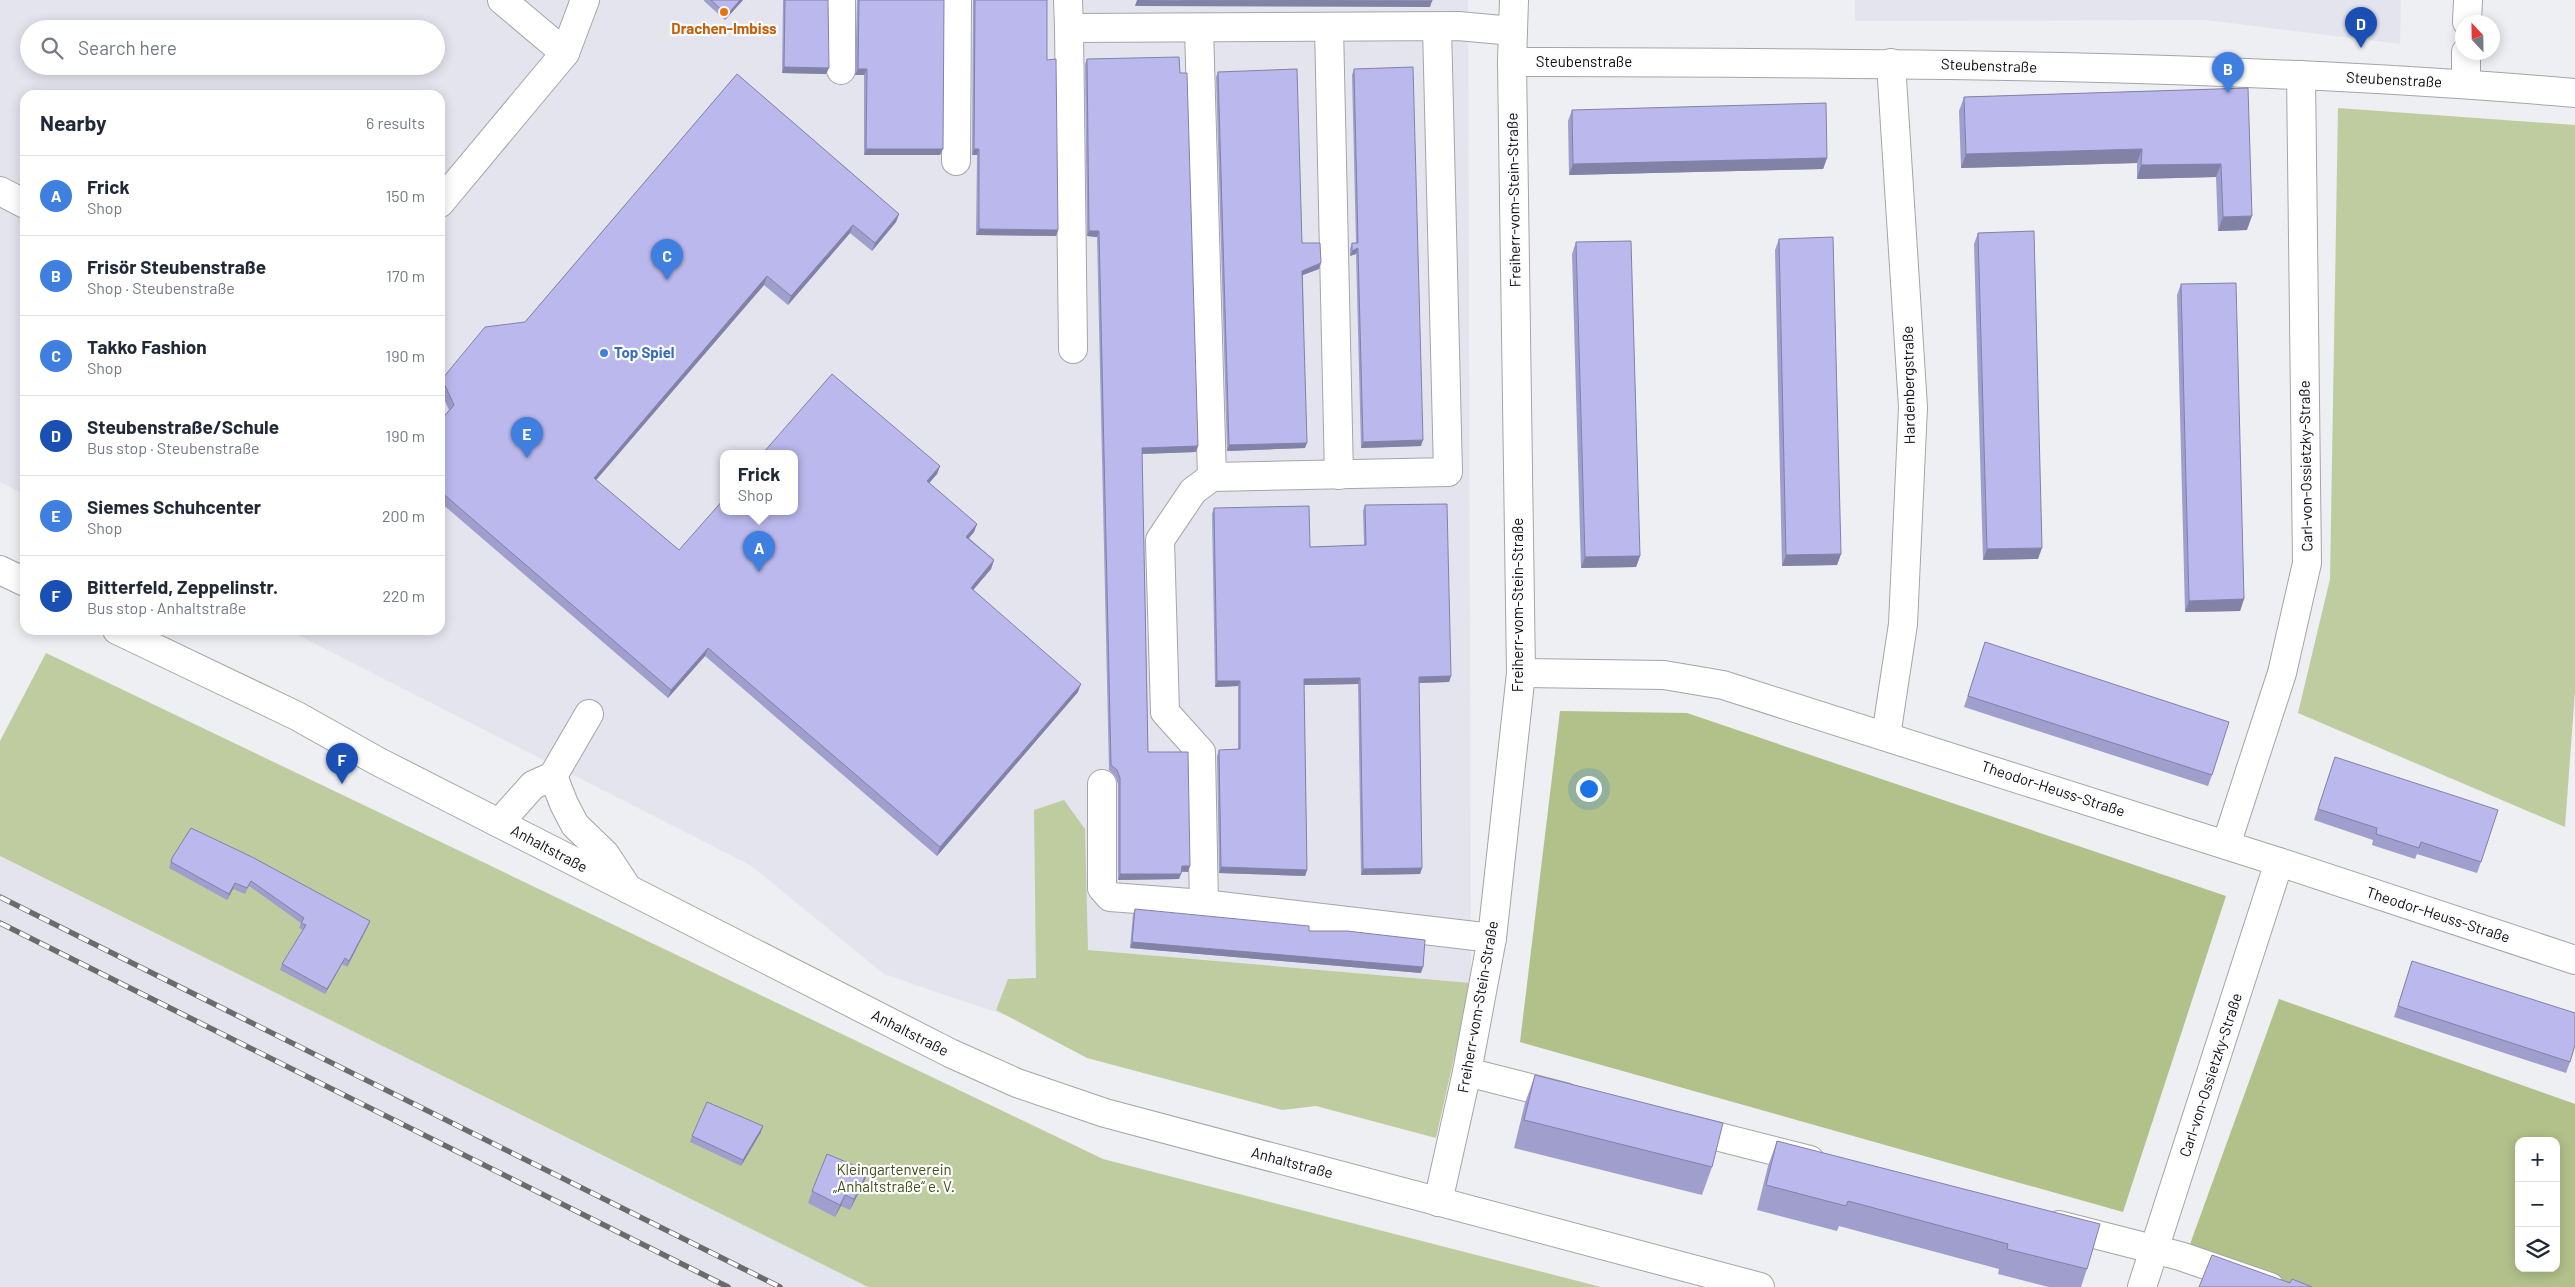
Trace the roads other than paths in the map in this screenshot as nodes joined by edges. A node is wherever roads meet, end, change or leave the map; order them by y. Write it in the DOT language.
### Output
graph roads {
  1 [pos="502,0"];
  2 [pos="586,0"];
  3 [pos="841,0"];
  4 [pos="957,0"];
  5 [pos="1068,0"];
  6 [pos="1514,0"];
  7 [pos="2468,0"];
  8 [pos="2467,15"];
  9 [pos="1328,27"];
  10 [pos="1437,27"];
  11 [pos="1069,28"];
  12 [pos="1199,28"];
  13 [pos="1513,31"];
  14 [pos="565,53"];
  15 [pos="2466,60"];
  16 [pos="1512,62"];
  17 [pos="1891,63"];
  18 [pos="841,70"];
  19 [pos="2300,75"];
  20 [pos="2466,84"];
  21 [pos="2575,93"];
  22 [pos="956,161"];
  23 [pos="0,191"];
  24 [pos="445,197"];
  25 [pos="20,201"];
  26 [pos="1073,348"];
  27 [pos="1339,475"];
  28 [pos="1212,477"];
  29 [pos="0,570"];
  30 [pos="20,580"];
  31 [pos="127,635"];
  32 [pos="1521,673"];
  33 [pos="589,714"];
  34 [pos="1886,736"];
  35 [pos="553,776"];
  36 [pos="1102,784"];
  37 [pos="499,823"];
  38 [pos="2226,845"];
  39 [pos="2280,862"];
  40 [pos="629,891"];
  41 [pos="1204,904"];
  42 [pos="1492,938"];
  43 [pos="2575,960"];
  44 [pos="1467,1072"];
  45 [pos="1593,1104"];
  46 [pos="1661,1122"];
  47 [pos="1835,1167"];
  48 [pos="1438,1202"];
  49 [pos="2038,1219"];
  50 [pos="2154,1249"];
  51 [pos="1760,1287"];
  52 [pos="2142,1287"];
  53 [pos="2270,1287"];
  1 -- 14 [label="street"];
  2 -- 14 [label="street"];
  3 -- 18 [label="street"];
  4 -- 22 [label="street"];
  5 -- 11 [label="street"];
  6 -- 13 [label="street, Freiherr-vom-Stein-Straße"];
  7 -- 8 [label="street"];
  9 -- 10 [label="street"];
  9 -- 12 [label="street"];
  9 -- 27 [label="street"];
  10 -- 13 [label="street"];
  10 -- 27 [label="street"];
  11 -- 12 [label="street"];
  11 -- 26 [label="street"];
  12 -- 28 [label="street"];
  13 -- 16 [label="street, Freiherr-vom-Stein-Straße"];
  14 -- 24 [label="street"];
  15 -- 20 [label="street"];
  16 -- 17 [label="street, Steubenstraße"];
  16 -- 32 [label="street, Freiherr-vom-Stein-Straße"];
  17 -- 19 [label="street, Steubenstraße"];
  17 -- 34 [label="street, Hardenbergstraße"];
  19 -- 20 [label="street, Steubenstraße"];
  19 -- 38 [label="street, Carl-von-Ossietzky-Straße"];
  20 -- 21 [label="street, Steubenstraße"];
  23 -- 25 [label="street"];
  27 -- 28 [label="street"];
  28 -- 41 [label="street"];
  29 -- 30 [label="street"];
  31 -- 37 [label="street, Anhaltstraße"];
  32 -- 34 [label="street, Theodor-Heuss-Straße"];
  32 -- 42 [label="street, Freiherr-vom-Stein-Straße"];
  33 -- 35 [label="street"];
  34 -- 38 [label="street, Theodor-Heuss-Straße"];
  35 -- 37 [label="street"];
  35 -- 40 [label="street"];
  36 -- 41 [label="street"];
  37 -- 40 [label="street, Anhaltstraße"];
  38 -- 39 [label="street, Theodor-Heuss-Straße"];
  39 -- 43 [label="street, Theodor-Heuss-Straße"];
  39 -- 50 [label="street, Carl-von-Ossietzky-Straße"];
  40 -- 48 [label="street, Anhaltstraße"];
  41 -- 42 [label="street"];
  42 -- 44 [label="street, Freiherr-vom-Stein-Straße"];
  44 -- 45 [label="street"];
  44 -- 48 [label="street, Freiherr-vom-Stein-Straße"];
  46 -- 47 [label="street"];
  48 -- 51 [label="street, Anhaltstraße"];
  49 -- 50 [label="street"];
  50 -- 52 [label="street, Carl-von-Ossietzky-Straße"];
  50 -- 53 [label="street"];
}
